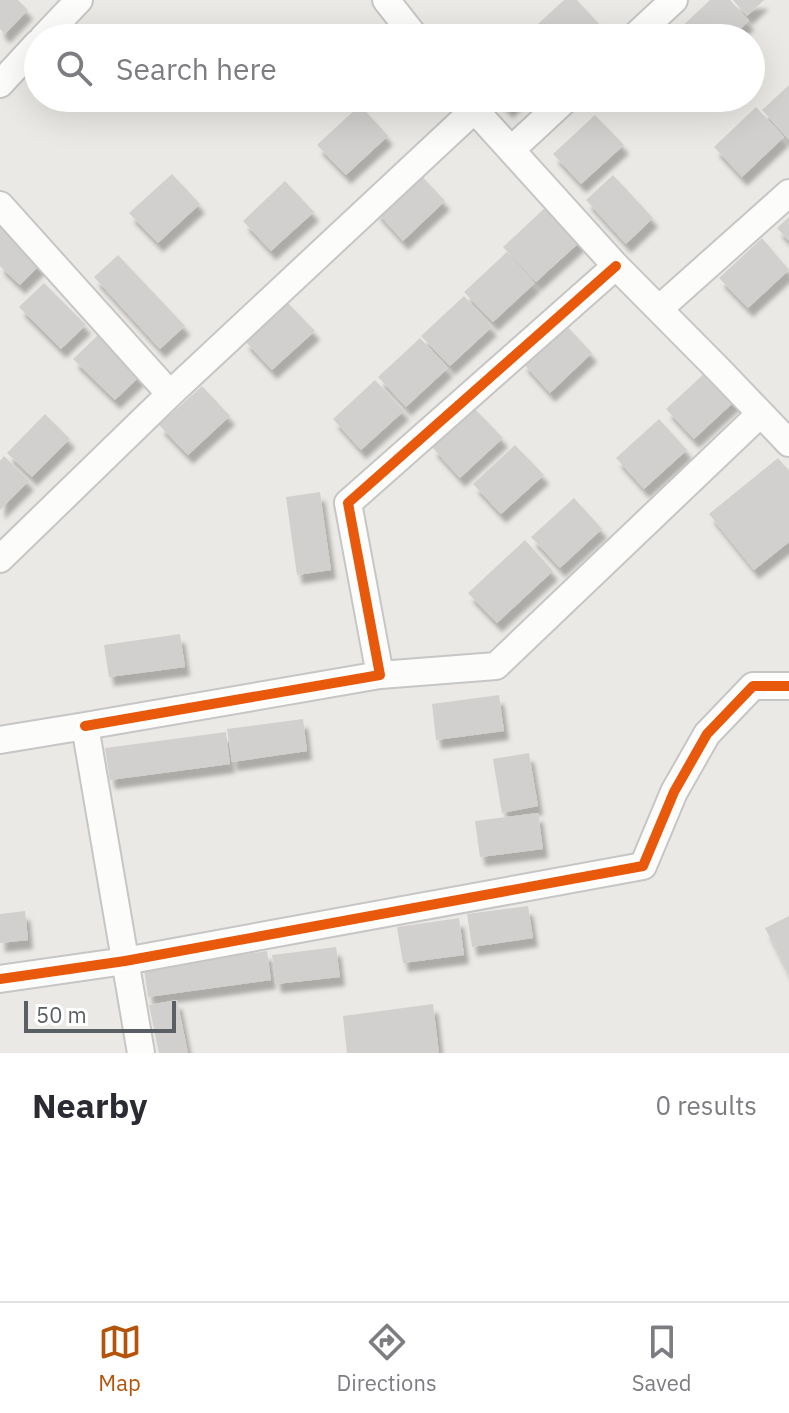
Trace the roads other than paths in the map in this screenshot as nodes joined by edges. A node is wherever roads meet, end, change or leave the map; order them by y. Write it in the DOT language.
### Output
graph roads {
  1 [pos="79,0"];
  2 [pos="386,0"];
  3 [pos="674,0"];
  4 [pos="56,24"];
  5 [pos="405,24"];
  6 [pos="648,24"];
  7 [pos="24,58"];
  8 [pos="0,84"];
  9 [pos="461,112"];
  10 [pos="476,112"];
  11 [pos="552,112"];
  12 [pos="511,150"];
  13 [pos="789,193"];
  14 [pos="0,205"];
  15 [pos="616,266"];
  16 [pos="659,309"];
  17 [pos="170,394"];
  18 [pos="778,425"];
  19 [pos="0,559"];
  20 [pos="380,675"];
  21 [pos="789,686"];
  22 [pos="85,726"];
  23 [pos="0,740"];
  24 [pos="125,961"];
  25 [pos="0,979"];
  26 [pos="141,1053"];
  1 -- 4 [label="street"];
  2 -- 5 [label="street"];
  3 -- 6 [label="street"];
  7 -- 8 [label="street"];
  9 -- 17 [label="street"];
  10 -- 12 [label="street"];
  11 -- 12 [label="street"];
  12 -- 15 [label="street"];
  13 -- 16 [label="street"];
  14 -- 17 [label="street"];
  15 -- 16 [label="street"];
  15 -- 20 [label="street"];
  16 -- 18 [label="street"];
  17 -- 19 [label="street"];
  18 -- 20 [label="street"];
  20 -- 22 [label="street"];
  21 -- 24 [label="street"];
  22 -- 23 [label="street"];
  22 -- 24 [label="street"];
  24 -- 25 [label="street"];
  24 -- 26 [label="street"];
}
